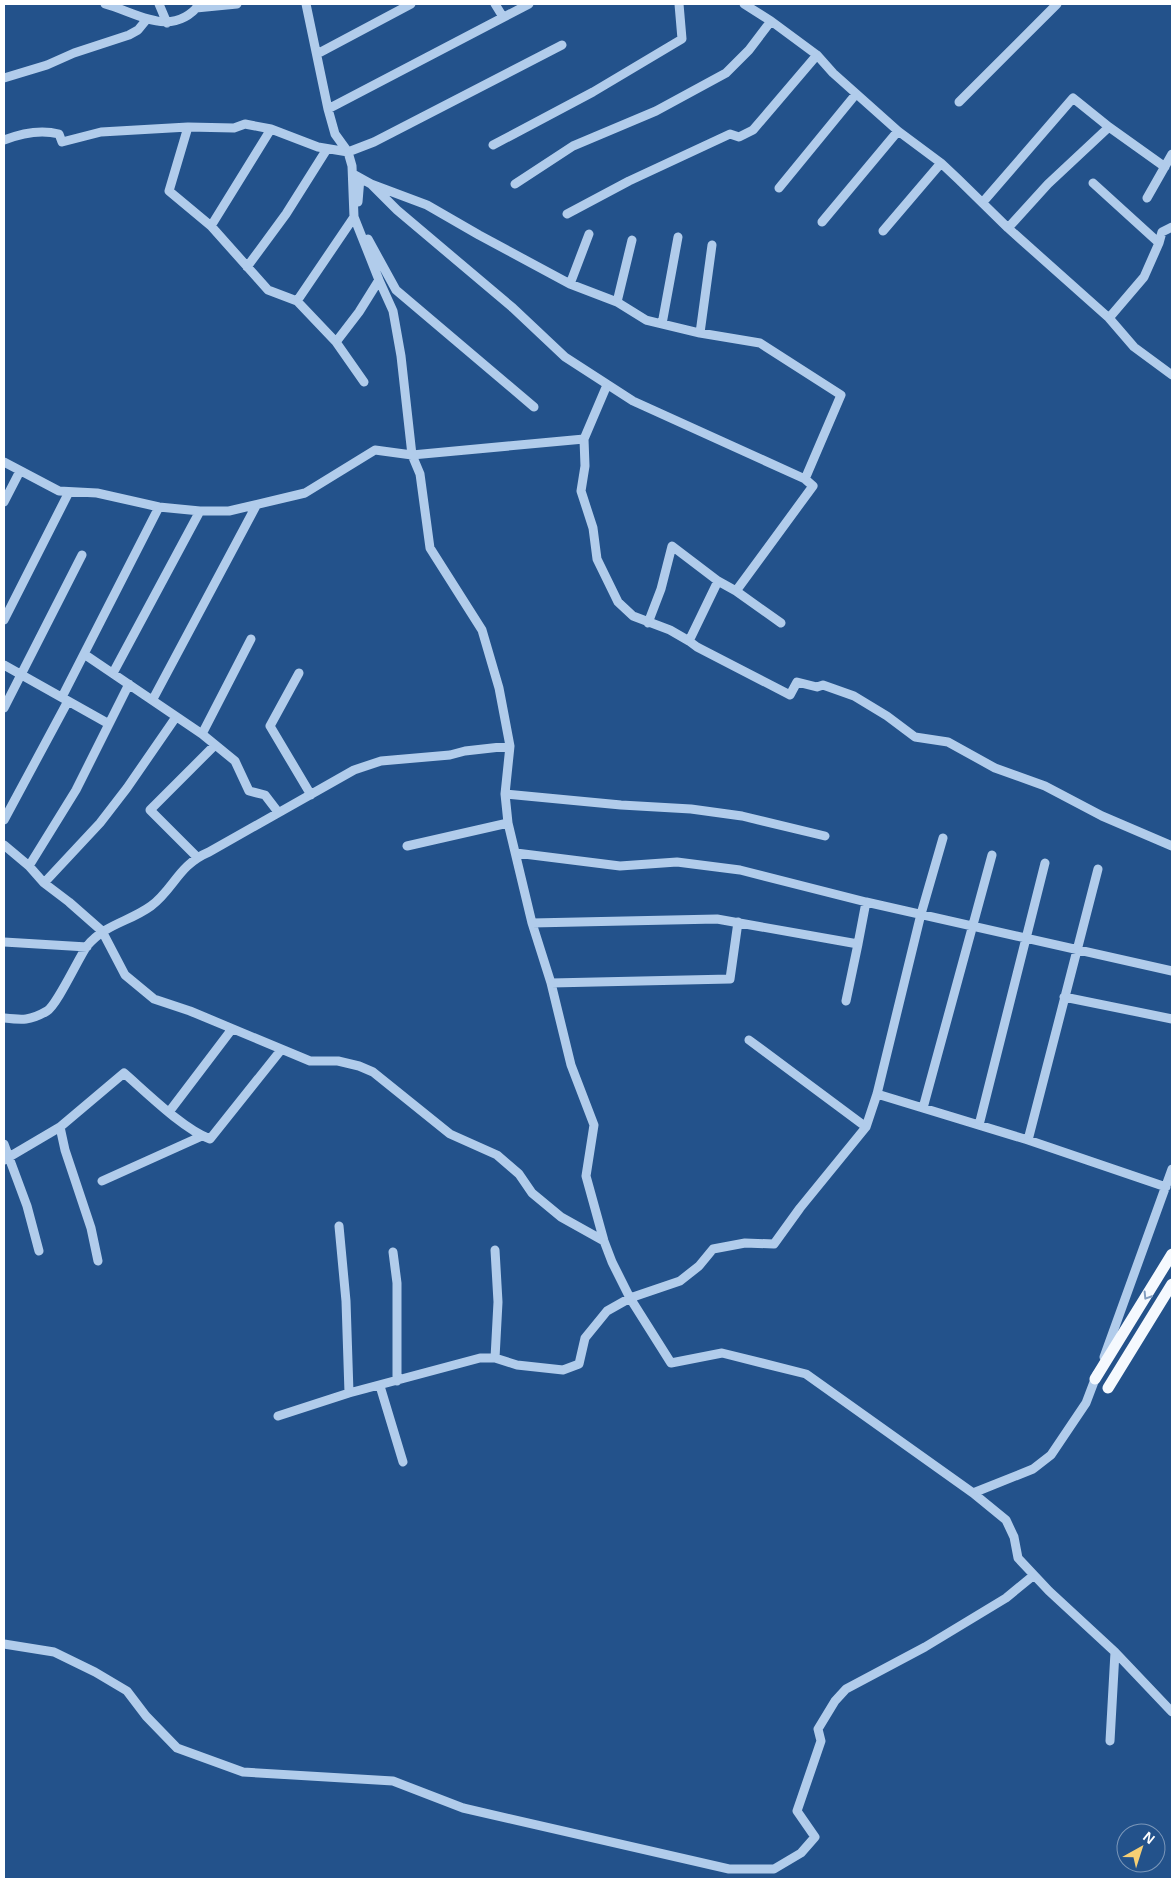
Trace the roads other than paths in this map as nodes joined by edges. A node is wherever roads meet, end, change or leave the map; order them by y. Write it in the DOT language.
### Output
graph roads {
  1 [pos="106,4"];
  2 [pos="159,4"];
  3 [pos="237,4"];
  4 [pos="306,4"];
  5 [pos="412,4"];
  6 [pos="495,4"];
  7 [pos="529,4"];
  8 [pos="679,4"];
  9 [pos="744,4"];
  10 [pos="1057,4"];
  11 [pos="198,6"];
  12 [pos="502,17"];
  13 [pos="147,19"];
  14 [pos="771,21"];
  15 [pos="167,23"];
  16 [pos="562,45"];
  17 [pos="317,54"];
  18 [pos="818,55"];
  19 [pos="4,78"];
  20 [pos="856,94"];
  21 [pos="959,102"];
  22 [pos="328,109"];
  23 [pos="188,127"];
  24 [pos="1109,127"];
  25 [pos="272,129"];
  26 [pos="898,131"];
  27 [pos="4,140"];
  28 [pos="493,145"];
  29 [pos="328,148"];
  30 [pos="348,152"];
  31 [pos="1172,154"];
  32 [pos="941,163"];
  33 [pos="1165,167"];
  34 [pos="357,176"];
  35 [pos="1093,183"];
  36 [pos="371,184"];
  37 [pos="515,184"];
  38 [pos="779,188"];
  39 [pos="1147,198"];
  40 [pos="983,202"];
  41 [pos="567,214"];
  42 [pos="354,217"];
  43 [pos="822,222"];
  44 [pos="211,226"];
  45 [pos="1172,227"];
  46 [pos="1008,228"];
  47 [pos="883,231"];
  48 [pos="589,234"];
  49 [pos="678,237"];
  50 [pos="632,240"];
  51 [pos="1159,243"];
  52 [pos="712,245"];
  53 [pos="247,267"];
  54 [pos="379,280"];
  55 [pos="570,284"];
  56 [pos="396,290"];
  57 [pos="387,299"];
  58 [pos="297,301"];
  59 [pos="617,302"];
  60 [pos="1109,318"];
  61 [pos="662,324"];
  62 [pos="700,333"];
  63 [pos="336,342"];
  64 [pos="1172,375"];
  65 [pos="364,382"];
  66 [pos="607,384"];
  67 [pos="534,408"];
  68 [pos="584,439"];
  69 [pos="412,455"];
  70 [pos="4,462"];
  71 [pos="20,471"];
  72 [pos="805,479"];
  73 [pos="68,492"];
  74 [pos="4,502"];
  75 [pos="256,506"];
  76 [pos="159,507"];
  77 [pos="200,511"];
  78 [pos="82,554"];
  79 [pos="718,581"];
  80 [pos="736,591"];
  81 [pos="4,620"];
  82 [pos="648,622"];
  83 [pos="781,623"];
  84 [pos="251,640"];
  85 [pos="689,640"];
  86 [pos="84,654"];
  87 [pos="4,665"];
  88 [pos="113,673"];
  89 [pos="299,673"];
  90 [pos="21,676"];
  91 [pos="129,684"];
  92 [pos="65,699"];
  93 [pos="152,699"];
  94 [pos="4,708"];
  95 [pos="176,717"];
  96 [pos="109,724"];
  97 [pos="202,734"];
  98 [pos="215,745"];
  99 [pos="510,746"];
  100 [pos="505,794"];
  101 [pos="311,795"];
  102 [pos="278,812"];
  103 [pos="4,820"];
  104 [pos="508,823"];
  105 [pos="826,836"];
  106 [pos="943,838"];
  107 [pos="4,845"];
  108 [pos="406,846"];
  109 [pos="1172,846"];
  110 [pos="516,853"];
  111 [pos="992,855"];
  112 [pos="197,857"];
  113 [pos="1045,863"];
  114 [pos="29,866"];
  115 [pos="1098,869"];
  116 [pos="44,883"];
  117 [pos="866,902"];
  118 [pos="921,914"];
  119 [pos="738,922"];
  120 [pos="532,923"];
  121 [pos="972,925"];
  122 [pos="102,931"];
  123 [pos="1025,937"];
  124 [pos="4,942"];
  125 [pos="858,944"];
  126 [pos="87,947"];
  127 [pos="1077,949"];
  128 [pos="1172,971"];
  129 [pos="550,983"];
  130 [pos="1064,997"];
  131 [pos="846,1001"];
  132 [pos="4,1018"];
  133 [pos="1172,1018"];
  134 [pos="232,1029"];
  135 [pos="749,1040"];
  136 [pos="280,1050"];
  137 [pos="877,1094"];
  138 [pos="923,1108"];
  139 [pos="169,1112"];
  140 [pos="979,1125"];
  141 [pos="60,1127"];
  142 [pos="866,1127"];
  143 [pos="202,1136"];
  144 [pos="1028,1140"];
  145 [pos="4,1144"];
  146 [pos="7,1159"];
  147 [pos="1172,1169"];
  148 [pos="102,1181"];
  149 [pos="1166,1187"];
  150 [pos="339,1226"];
  151 [pos="604,1242"];
  152 [pos="495,1250"];
  153 [pos="39,1251"];
  154 [pos="393,1252"];
  155 [pos="1172,1254"];
  156 [pos="98,1261"];
  157 [pos="1172,1284"];
  158 [pos="630,1298"];
  159 [pos="495,1358"];
  160 [pos="1095,1379"];
  161 [pos="397,1381"];
  162 [pos="380,1386"];
  163 [pos="1108,1388"];
  164 [pos="349,1393"];
  165 [pos="278,1416"];
  166 [pos="403,1462"];
  167 [pos="973,1493"];
  168 [pos="1034,1575"];
  169 [pos="4,1644"];
  170 [pos="1115,1652"];
  171 [pos="1172,1712"];
  172 [pos="1110,1741"];
  1 -- 13 [label="street"];
  2 -- 15 [label="street"];
  3 -- 11 [label="street"];
  4 -- 17 [label="street"];
  5 -- 17 [label="street"];
  6 -- 12 [label="street"];
  7 -- 12 [label="street"];
  8 -- 28 [label="street"];
  9 -- 14 [label="street"];
  10 -- 21 [label="street"];
  11 -- 15 [label="street"];
  12 -- 22 [label="street"];
  13 -- 15 [label="street"];
  13 -- 19 [label="street"];
  14 -- 18 [label="street"];
  14 -- 37 [label="street"];
  16 -- 30 [label="street"];
  17 -- 22 [label="street"];
  18 -- 20 [label="street"];
  18 -- 41 [label="street"];
  20 -- 26 [label="street"];
  20 -- 38 [label="street"];
  22 -- 30 [label="street"];
  23 -- 25 [label="street"];
  23 -- 27 [label="street"];
  23 -- 44 [label="street"];
  24 -- 33 [label="street"];
  24 -- 40 [label="street"];
  24 -- 46 [label="street"];
  25 -- 29 [label="street"];
  25 -- 44 [label="street"];
  26 -- 32 [label="street"];
  26 -- 43 [label="street"];
  29 -- 30 [label="street"];
  29 -- 53 [label="street"];
  30 -- 34 [label="street"];
  31 -- 33 [label="street"];
  32 -- 40 [label="street"];
  32 -- 47 [label="street"];
  33 -- 39 [label="street"];
  34 -- 36 [label="street"];
  34 -- 42 [label="street"];
  34 -- 56 [label="street"];
  35 -- 51 [label="street"];
  36 -- 55 [label="street"];
  36 -- 66 [label="street"];
  40 -- 46 [label="street"];
  42 -- 54 [label="street"];
  42 -- 58 [label="street"];
  44 -- 53 [label="street"];
  45 -- 51 [label="street"];
  46 -- 60 [label="street"];
  48 -- 55 [label="street"];
  49 -- 61 [label="street"];
  50 -- 59 [label="street"];
  51 -- 60 [label="street"];
  52 -- 62 [label="street"];
  53 -- 58 [label="street"];
  54 -- 57 [label="street"];
  54 -- 63 [label="street"];
  55 -- 59 [label="street"];
  56 -- 57 [label="street"];
  56 -- 67 [label="street"];
  57 -- 69 [label="street"];
  58 -- 63 [label="street"];
  59 -- 61 [label="street"];
  60 -- 64 [label="street"];
  61 -- 62 [label="street"];
  62 -- 72 [label="street"];
  63 -- 65 [label="street"];
  66 -- 68 [label="street"];
  66 -- 72 [label="street"];
  68 -- 69 [label="street"];
  68 -- 82 [label="street"];
  69 -- 75 [label="street"];
  69 -- 99 [label="street"];
  70 -- 71 [label="street"];
  71 -- 73 [label="street"];
  71 -- 74 [label="street"];
  72 -- 80 [label="street"];
  73 -- 76 [label="street"];
  73 -- 81 [label="street"];
  75 -- 77 [label="street"];
  75 -- 93 [label="street"];
  76 -- 77 [label="street"];
  76 -- 86 [label="street"];
  77 -- 88 [label="street"];
  78 -- 90 [label="street"];
  79 -- 80 [label="street"];
  79 -- 82 [label="street"];
  79 -- 85 [label="street"];
  80 -- 83 [label="street"];
  82 -- 85 [label="street"];
  84 -- 97 [label="street"];
  85 -- 109 [label="street"];
  86 -- 88 [label="street"];
  86 -- 92 [label="street"];
  87 -- 90 [label="street"];
  88 -- 91 [label="street"];
  89 -- 101 [label="street"];
  90 -- 92 [label="street"];
  90 -- 94 [label="street"];
  91 -- 93 [label="street"];
  91 -- 96 [label="street"];
  92 -- 96 [label="street"];
  92 -- 103 [label="street"];
  93 -- 95 [label="street"];
  95 -- 97 [label="street"];
  95 -- 116 [label="street"];
  96 -- 114 [label="street"];
  97 -- 98 [label="street"];
  98 -- 102 [label="street"];
  98 -- 112 [label="street"];
  99 -- 100 [label="street"];
  99 -- 101 [label="street"];
  100 -- 104 [label="street"];
  100 -- 105 [label="street"];
  101 -- 102 [label="street"];
  102 -- 112 [label="street"];
  104 -- 108 [label="street"];
  104 -- 110 [label="street"];
  106 -- 118 [label="street"];
  107 -- 114 [label="street"];
  110 -- 117 [label="street"];
  110 -- 120 [label="street"];
  111 -- 121 [label="street"];
  112 -- 122 [label="street"];
  113 -- 123 [label="street"];
  114 -- 116 [label="street"];
  115 -- 127 [label="street"];
  116 -- 122 [label="street"];
  117 -- 118 [label="street"];
  117 -- 125 [label="street"];
  118 -- 121 [label="street"];
  118 -- 137 [label="street"];
  119 -- 120 [label="street"];
  119 -- 125 [label="street"];
  119 -- 129 [label="street"];
  120 -- 129 [label="street"];
  121 -- 123 [label="street"];
  121 -- 138 [label="street"];
  122 -- 126 [label="street"];
  122 -- 134 [label="street"];
  123 -- 127 [label="street"];
  123 -- 140 [label="street"];
  124 -- 126 [label="street"];
  125 -- 131 [label="street"];
  126 -- 132 [label="street"];
  127 -- 128 [label="street"];
  127 -- 130 [label="street"];
  129 -- 151 [label="street"];
  130 -- 133 [label="street"];
  130 -- 144 [label="street"];
  134 -- 136 [label="street"];
  134 -- 139 [label="street"];
  135 -- 142 [label="street"];
  136 -- 143 [label="street"];
  136 -- 151 [label="street"];
  137 -- 138 [label="street"];
  137 -- 142 [label="street"];
  138 -- 140 [label="street"];
  139 -- 141 [label="street"];
  139 -- 143 [label="street"];
  140 -- 144 [label="street"];
  141 -- 146 [label="street"];
  141 -- 156 [label="street"];
  142 -- 158 [label="street"];
  143 -- 148 [label="street"];
  144 -- 149 [label="street"];
  145 -- 146 [label="street"];
  146 -- 153 [label="street"];
  147 -- 149 [label="street"];
  149 -- 160 [label="street"];
  150 -- 164 [label="street"];
  151 -- 158 [label="street"];
  152 -- 159 [label="street"];
  154 -- 161 [label="street"];
  155 -- 160 [label="main road, one-way"];
  157 -- 163 [label="main road"];
  158 -- 159 [label="street"];
  158 -- 167 [label="street"];
  159 -- 161 [label="street"];
  160 -- 167 [label="street"];
  161 -- 162 [label="street"];
  162 -- 164 [label="street"];
  162 -- 166 [label="street"];
  164 -- 165 [label="street"];
  167 -- 168 [label="street"];
  168 -- 169 [label="street"];
  168 -- 170 [label="street"];
  170 -- 171 [label="street"];
  170 -- 172 [label="street"];
}
